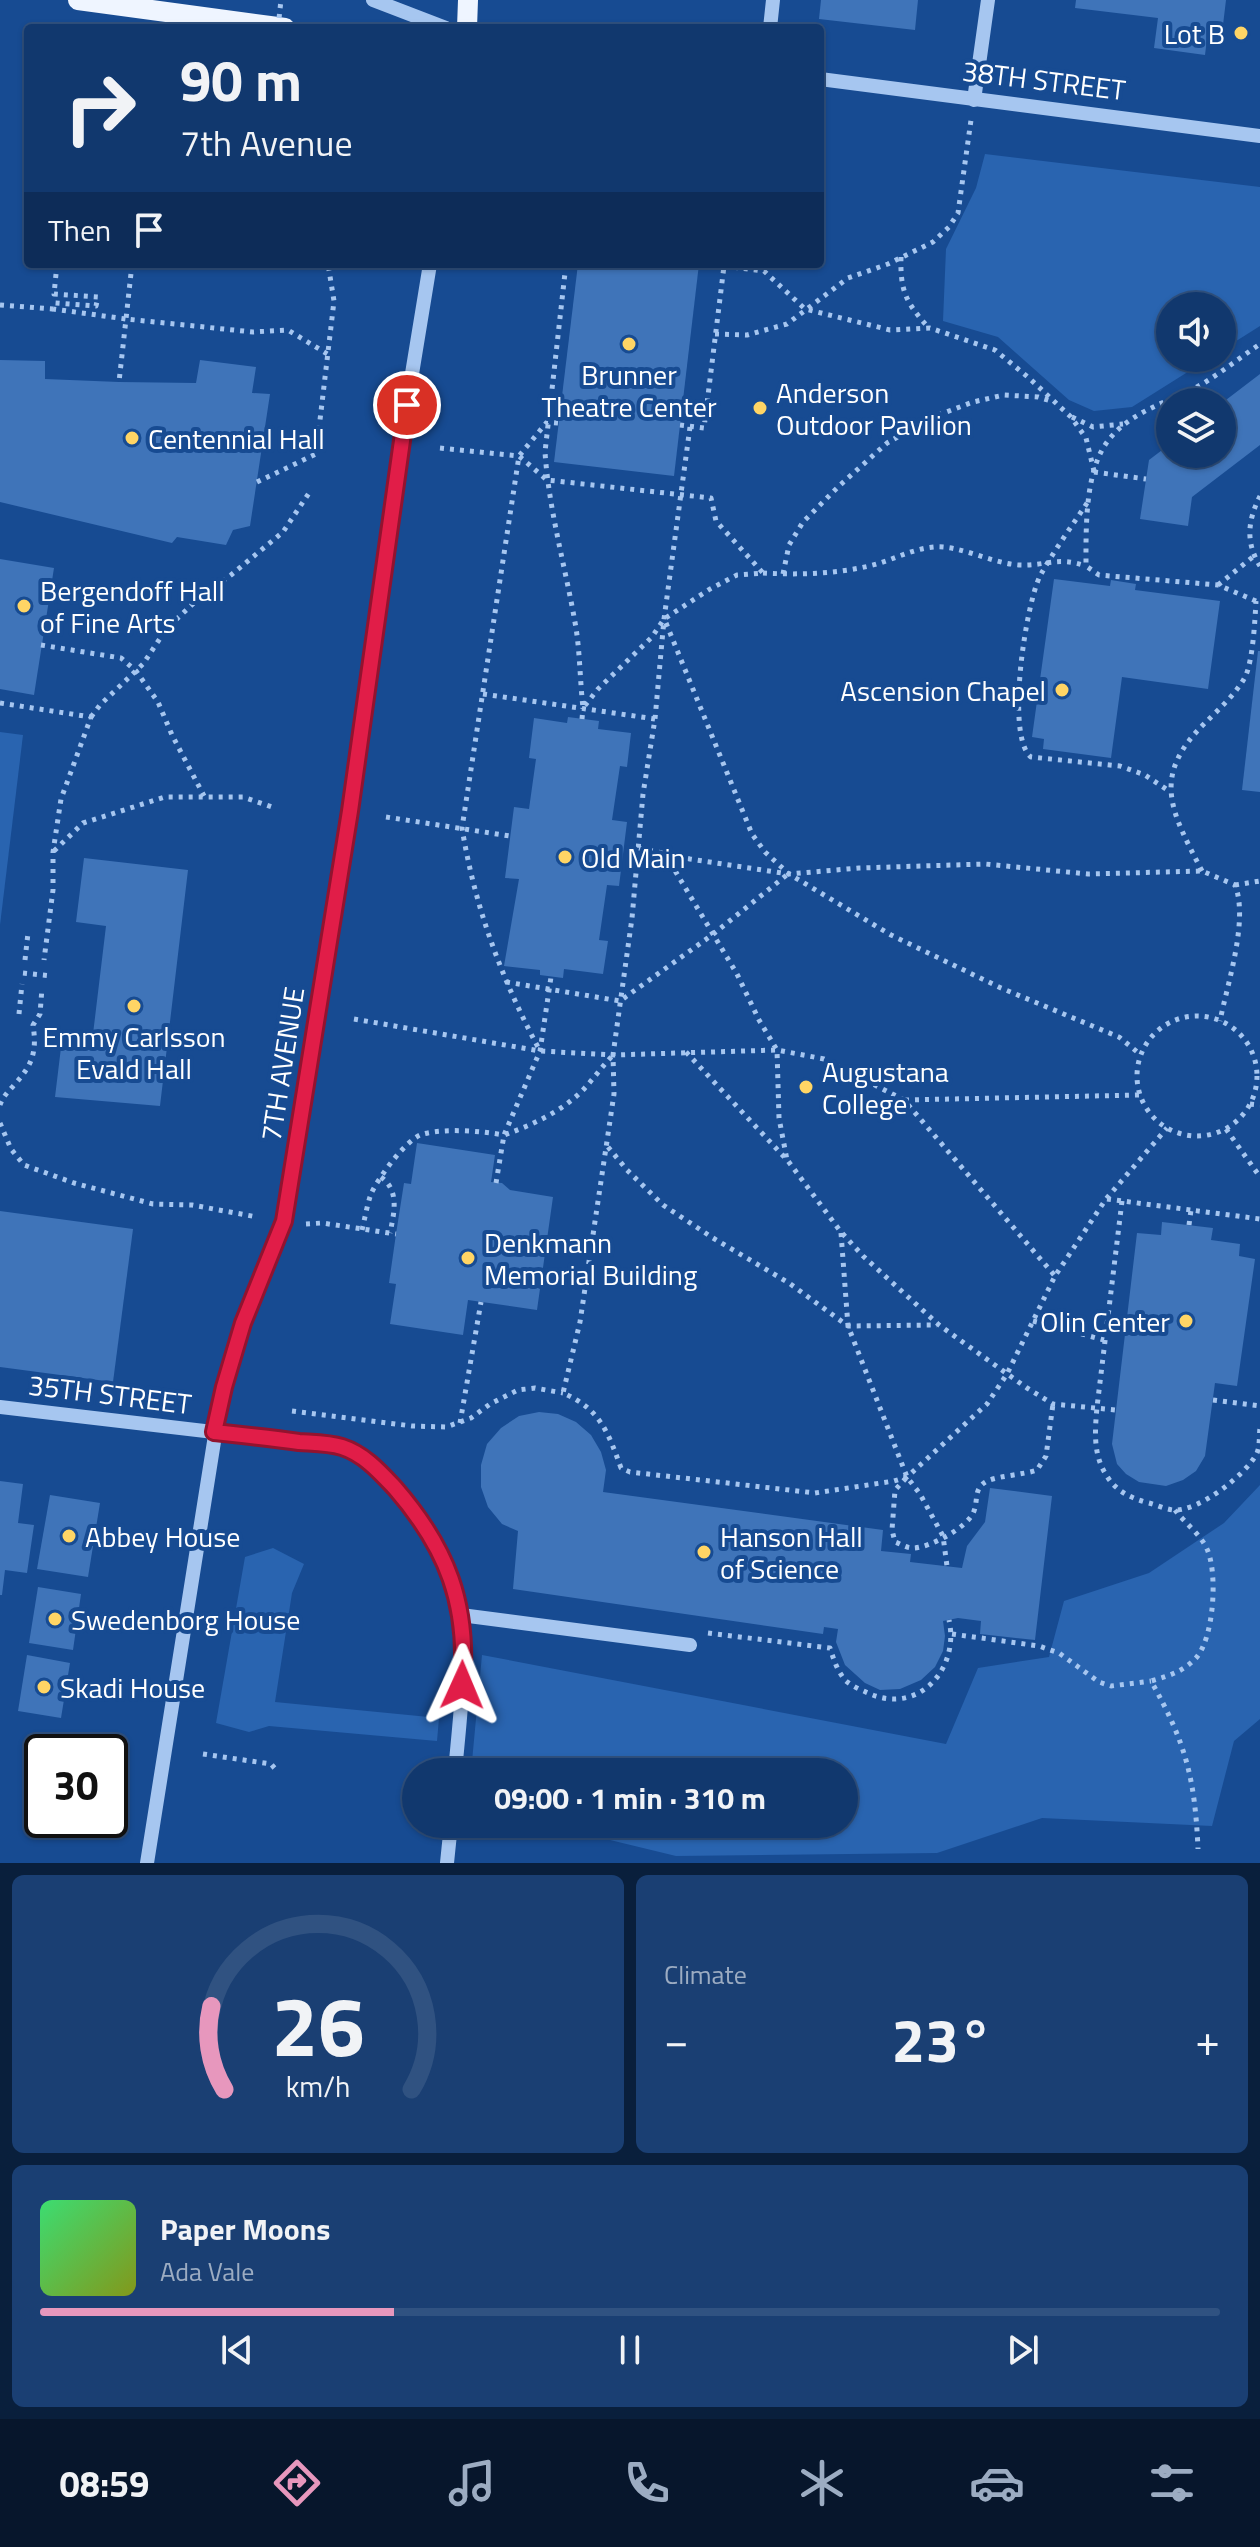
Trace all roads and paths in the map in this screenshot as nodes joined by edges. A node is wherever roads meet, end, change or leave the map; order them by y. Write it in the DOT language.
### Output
graph roads {
  1 [pos="78,0"];
  2 [pos="281,0"];
  3 [pos="373,0"];
  4 [pos="468,0"];
  5 [pos="773,0"];
  6 [pos="988,0"];
  7 [pos="255,24"];
  8 [pos="278,24"];
  9 [pos="436,24"];
  10 [pos="467,24"];
  11 [pos="770,24"];
  12 [pos="824,80"];
  13 [pos="974,100"];
  14 [pos="1260,136"];
  15 [pos="901,257"];
  16 [pos="57,268"];
  17 [pos="132,268"];
  18 [pos="329,268"];
  19 [pos="429,268"];
  20 [pos="566,268"];
  21 [pos="724,268"];
  22 [pos="744,268"];
  23 [pos="0,305"];
  24 [pos="53,309"];
  25 [pos="805,309"];
  26 [pos="126,319"];
  27 [pos="930,328"];
  28 [pos="715,334"];
  29 [pos="1260,344"];
  30 [pos="329,355"];
  31 [pos="119,382"];
  32 [pos="1055,402"];
  33 [pos="1071,417"];
  34 [pos="547,422"];
  35 [pos="558,423"];
  36 [pos="1125,423"];
  37 [pos="680,425"];
  38 [pos="690,427"];
  39 [pos="440,448"];
  40 [pos="519,456"];
  41 [pos="1094,472"];
  42 [pos="1146,479"];
  43 [pos="547,480"];
  44 [pos="257,482"];
  45 [pos="309,493"];
  46 [pos="683,495"];
  47 [pos="1260,496"];
  48 [pos="1090,498"];
  49 [pos="1254,556"];
  50 [pos="1050,563"];
  51 [pos="1086,566"];
  52 [pos="1260,566"];
  53 [pos="763,573"];
  54 [pos="783,574"];
  55 [pos="1218,585"];
  56 [pos="1258,600"];
  57 [pos="664,619"];
  58 [pos="41,645"];
  59 [pos="136,671"];
  60 [pos="483,694"];
  61 [pos="0,703"];
  62 [pos="583,708"];
  63 [pos="91,717"];
  64 [pos="582,719"];
  65 [pos="655,719"];
  66 [pos="1169,791"];
  67 [pos="204,796"];
  68 [pos="272,807"];
  69 [pos="386,817"];
  70 [pos="462,828"];
  71 [pos="510,836"];
  72 [pos="639,848"];
  73 [pos="53,852"];
  74 [pos="665,854"];
  75 [pos="1202,871"];
  76 [pos="789,874"];
  77 [pos="1260,881"];
  78 [pos="1235,885"];
  79 [pos="28,933"];
  80 [pos="712,935"];
  81 [pos="25,960"];
  82 [pos="44,960"];
  83 [pos="23,973"];
  84 [pos="52,976"];
  85 [pos="551,977"];
  86 [pos="505,981"];
  87 [pos="22,984"];
  88 [pos="42,988"];
  89 [pos="549,990"];
  90 [pos="620,1001"];
  91 [pos="19,1014"];
  92 [pos="354,1019"];
  93 [pos="1220,1021"];
  94 [pos="777,1050"];
  95 [pos="540,1051"];
  96 [pos="685,1052"];
  97 [pos="613,1055"];
  98 [pos="1141,1055"];
  99 [pos="1258,1068"];
  100 [pos="1140,1095"];
  101 [pos="904,1100"];
  102 [pos="1250,1104"];
  103 [pos="0,1105"];
  104 [pos="1260,1105"];
  105 [pos="0,1123"];
  106 [pos="1167,1128"];
  107 [pos="1226,1129"];
  108 [pos="504,1135"];
  109 [pos="607,1146"];
  110 [pos="788,1161"];
  111 [pos="381,1177"];
  112 [pos="1260,1177"];
  113 [pos="496,1183"];
  114 [pos="1106,1199"];
  115 [pos="1122,1201"];
  116 [pos="1191,1210"];
  117 [pos="257,1217"];
  118 [pos="1260,1219"];
  119 [pos="301,1224"];
  120 [pos="1189,1225"];
  121 [pos="362,1230"];
  122 [pos="841,1232"];
  123 [pos="1055,1276"];
  124 [pos="481,1302"];
  125 [pos="1033,1321"];
  126 [pos="939,1325"];
  127 [pos="848,1326"];
  128 [pos="1104,1340"];
  129 [pos="1007,1374"];
  130 [pos="563,1393"];
  131 [pos="1213,1400"];
  132 [pos="1053,1404"];
  133 [pos="1260,1406"];
  134 [pos="0,1407"];
  135 [pos="1097,1407"];
  136 [pos="1116,1410"];
  137 [pos="292,1411"];
  138 [pos="460,1424"];
  139 [pos="1260,1428"];
  140 [pos="214,1432"];
  141 [pos="907,1477"];
  142 [pos="1175,1510"];
  143 [pos="943,1536"];
  144 [pos="947,1566"];
  145 [pos="461,1615"];
  146 [pos="949,1620"];
  147 [pos="952,1634"];
  148 [pos="690,1645"];
  149 [pos="1151,1681"];
  150 [pos="203,1754"];
  151 [pos="456,1758"];
  152 [pos="277,1771"];
  153 [pos="450,1838"];
  154 [pos="1198,1849"];
  155 [pos="147,1863"];
  156 [pos="447,1863"];
  1 -- 7 [label="main road"];
  2 -- 8 [label="path, bridge"];
  3 -- 9 [label="street"];
  4 -- 10 [label="main road"];
  5 -- 11 [label="street"];
  6 -- 13 [label="street"];
  12 -- 13 [label="street, 38TH STREET"];
  13 -- 14 [label="street, 38TH STREET"];
  13 -- 15 [label="path"];
  15 -- 25 [label="path"];
  15 -- 27 [label="path"];
  16 -- 24 [label="path"];
  17 -- 26 [label="path"];
  18 -- 30 [label="path"];
  19 -- 140 [label="street, 7TH AVENUE"];
  20 -- 34 [label="path"];
  21 -- 28 [label="path"];
  22 -- 25 [label="path"];
  23 -- 24 [label="path"];
  24 -- 26 [label="path"];
  25 -- 27 [label="path"];
  25 -- 28 [label="path"];
  26 -- 30 [label="path"];
  26 -- 31 [label="path"];
  27 -- 32 [label="path"];
  28 -- 38 [label="path"];
  29 -- 36 [label="path"];
  30 -- 44 [label="path"];
  32 -- 33 [label="path"];
  32 -- 54 [label="path"];
  33 -- 36 [label="path"];
  33 -- 41 [label="path"];
  34 -- 35 [label="path"];
  34 -- 40 [label="path"];
  34 -- 43 [label="path"];
  36 -- 41 [label="path"];
  37 -- 38 [label="path"];
  38 -- 46 [label="path"];
  39 -- 40 [label="path"];
  40 -- 43 [label="path"];
  40 -- 60 [label="path"];
  41 -- 42 [label="path"];
  41 -- 48 [label="path"];
  43 -- 46 [label="path"];
  43 -- 62 [label="path"];
  45 -- 59 [label="path"];
  46 -- 53 [label="path"];
  46 -- 57 [label="path"];
  47 -- 49 [label="path"];
  48 -- 50 [label="path"];
  48 -- 51 [label="path"];
  49 -- 52 [label="path"];
  49 -- 55 [label="path"];
  50 -- 51 [label="path"];
  50 -- 54 [label="path"];
  50 -- 66 [label="path"];
  51 -- 55 [label="path"];
  53 -- 54 [label="path"];
  53 -- 57 [label="path"];
  55 -- 56 [label="path"];
  56 -- 66 [label="path"];
  57 -- 62 [label="path"];
  57 -- 65 [label="path"];
  57 -- 76 [label="path"];
  58 -- 59 [label="path"];
  59 -- 63 [label="path"];
  59 -- 67 [label="path"];
  60 -- 62 [label="path"];
  60 -- 70 [label="path"];
  61 -- 63 [label="path"];
  62 -- 64 [label="path"];
  62 -- 65 [label="path"];
  63 -- 73 [label="path"];
  65 -- 72 [label="path"];
  66 -- 75 [label="path"];
  67 -- 68 [label="path"];
  67 -- 73 [label="path"];
  69 -- 70 [label="path"];
  70 -- 71 [label="path"];
  70 -- 86 [label="path"];
  72 -- 74 [label="path"];
  72 -- 90 [label="path"];
  73 -- 82 [label="path"];
  74 -- 76 [label="path"];
  74 -- 80 [label="path"];
  75 -- 76 [label="path"];
  75 -- 78 [label="path"];
  76 -- 80 [label="path"];
  76 -- 98 [label="path"];
  77 -- 78 [label="path"];
  78 -- 93 [label="path"];
  79 -- 81 [label="path"];
  80 -- 90 [label="path"];
  80 -- 94 [label="path"];
  83 -- 84 [label="path"];
  85 -- 89 [label="path"];
  86 -- 89 [label="path"];
  86 -- 95 [label="path"];
  87 -- 91 [label="path"];
  88 -- 103 [label="path"];
  89 -- 90 [label="path"];
  89 -- 95 [label="path"];
  90 -- 97 [label="path"];
  92 -- 95 [label="path"];
  93 -- 98 [label="path"];
  93 -- 99 [label="path"];
  94 -- 96 [label="path"];
  94 -- 101 [label="path"];
  94 -- 110 [label="path"];
  95 -- 97 [label="path"];
  95 -- 108 [label="path"];
  96 -- 97 [label="path"];
  96 -- 110 [label="path"];
  97 -- 108 [label="path"];
  97 -- 109 [label="path"];
  98 -- 100 [label="path"];
  99 -- 102 [label="path"];
  100 -- 101 [label="path"];
  100 -- 106 [label="path"];
  101 -- 123 [label="path"];
  102 -- 104 [label="path"];
  102 -- 107 [label="path"];
  105 -- 117 [label="path"];
  106 -- 107 [label="path"];
  106 -- 114 [label="path"];
  107 -- 112 [label="path"];
  108 -- 111 [label="path"];
  108 -- 113 [label="path"];
  109 -- 127 [label="path"];
  109 -- 130 [label="path"];
  110 -- 122 [label="path"];
  111 -- 121 [label="path"];
  111 -- 121 [label="path"];
  114 -- 115 [label="path"];
  114 -- 123 [label="path"];
  115 -- 116 [label="path"];
  115 -- 128 [label="path"];
  116 -- 118 [label="path"];
  116 -- 120 [label="path"];
  119 -- 121 [label="path"];
  122 -- 126 [label="path"];
  122 -- 127 [label="path"];
  123 -- 125 [label="path"];
  124 -- 138 [label="path"];
  125 -- 128 [label="path"];
  125 -- 129 [label="path"];
  126 -- 127 [label="path"];
  126 -- 129 [label="path"];
  127 -- 141 [label="path"];
  128 -- 135 [label="path"];
  129 -- 132 [label="path"];
  129 -- 141 [label="path"];
  130 -- 138 [label="path"];
  130 -- 141 [label="path"];
  131 -- 133 [label="path"];
  132 -- 135 [label="path"];
  132 -- 143 [label="path"];
  134 -- 140 [label="street, 35TH STREET"];
  135 -- 136 [label="path"];
  135 -- 142 [label="path"];
  137 -- 138 [label="path"];
  139 -- 142 [label="path"];
  140 -- 145 [label="street, 35TH STREET"];
  140 -- 155 [label="street, 7TH AVENUE"];
  141 -- 143 [label="path"];
  141 -- 143 [label="path"];
  142 -- 149 [label="path"];
  143 -- 144 [label="path"];
  145 -- 148 [label="street"];
  145 -- 151 [label="street, 35TH STREET"];
  146 -- 147 [label="path"];
  147 -- 148 [label="path"];
  147 -- 149 [label="path"];
  149 -- 154 [label="path"];
  150 -- 152 [label="path"];
  153 -- 156 [label="street"];
}
